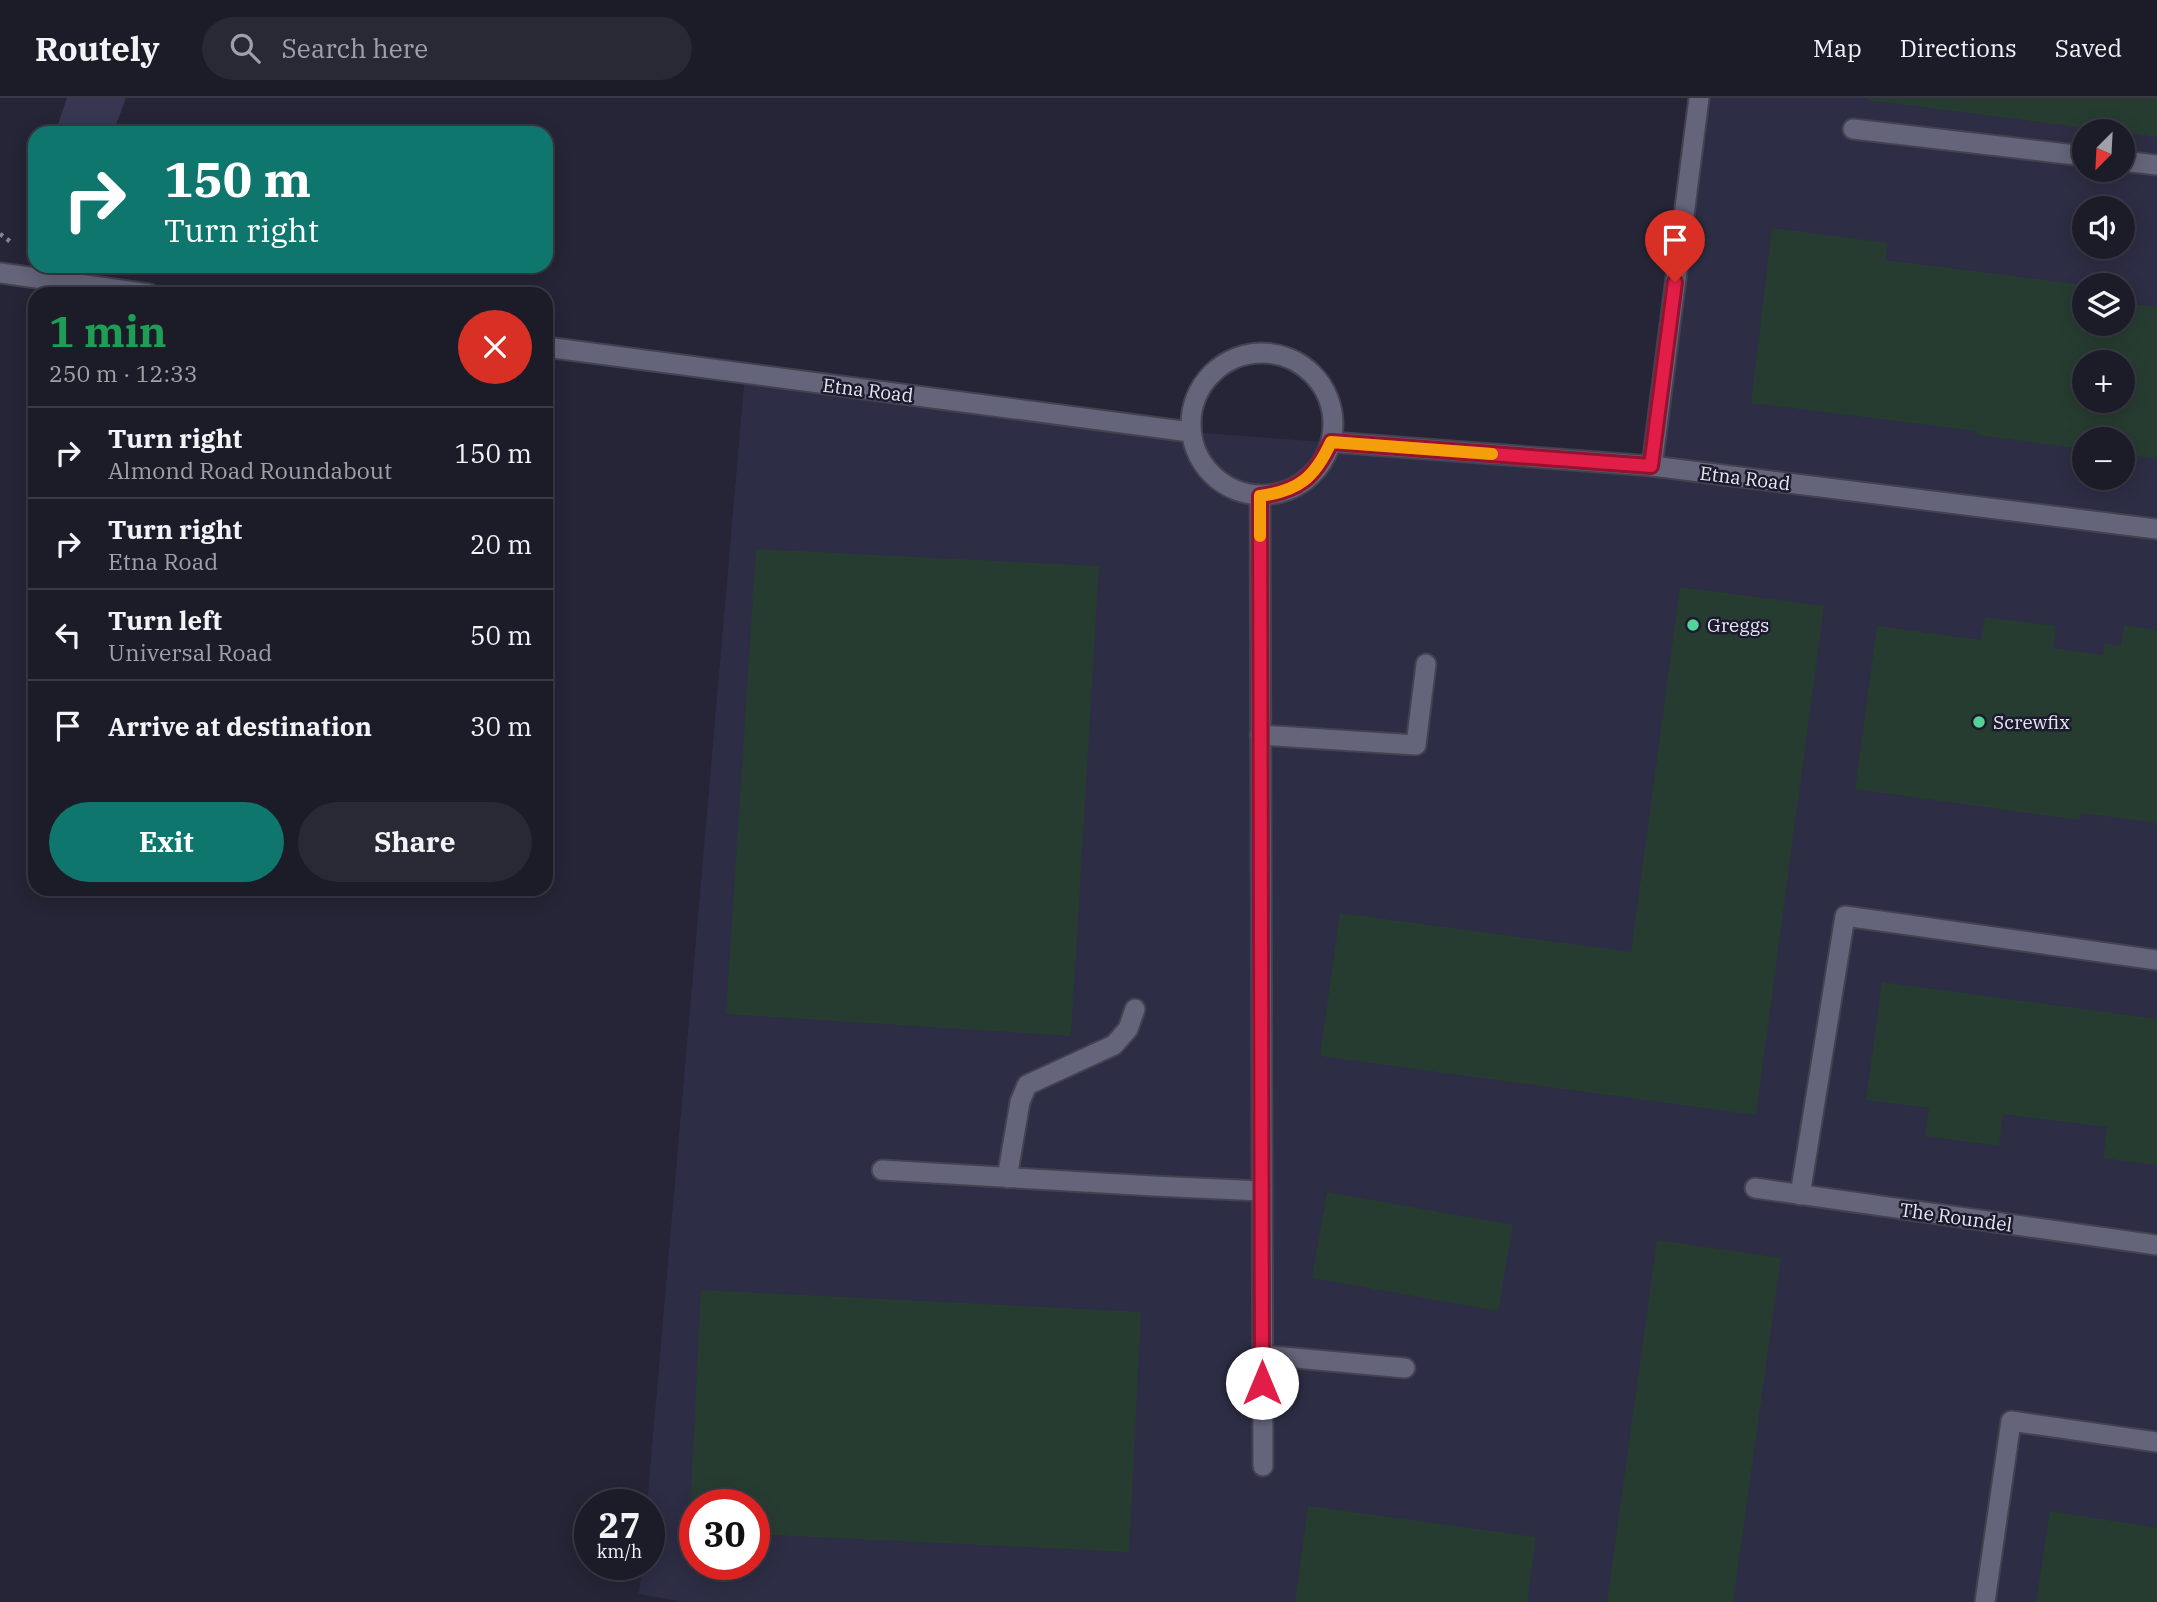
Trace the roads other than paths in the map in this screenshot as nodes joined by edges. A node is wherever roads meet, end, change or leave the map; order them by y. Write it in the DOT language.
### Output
graph roads {
  1 [pos="1699,98"];
  2 [pos="1853,129"];
  3 [pos="2072,155"];
  4 [pos="2135,162"];
  5 [pos="2157,165"];
  6 [pos="0,273"];
  7 [pos="99,287"];
  8 [pos="553,348"];
  9 [pos="1190,432"];
  10 [pos="1331,442"];
  11 [pos="1651,466"];
  12 [pos="1260,496"];
  13 [pos="2157,529"];
  14 [pos="1426,664"];
  15 [pos="1260,735"];
  16 [pos="2157,960"];
  17 [pos="1135,1009"];
  18 [pos="882,1170"];
  19 [pos="1007,1178"];
  20 [pos="1755,1188"];
  21 [pos="1262,1191"];
  22 [pos="1800,1195"];
  23 [pos="2157,1245"];
  24 [pos="1262,1355"];
  25 [pos="1405,1368"];
  26 [pos="2157,1442"];
  27 [pos="1263,1466"];
  28 [pos="1985,1602"];
  1 -- 11 [label="street"];
  2 -- 3 [label="street"];
  4 -- 5 [label="street"];
  6 -- 7 [label="street"];
  8 -- 9 [label="street, Etna Road"];
  9 -- 10 [label="street"];
  9 -- 12 [label="street"];
  10 -- 11 [label="street, Etna Road"];
  10 -- 12 [label="street"];
  11 -- 13 [label="street, Etna Road"];
  12 -- 15 [label="street"];
  14 -- 15 [label="street"];
  15 -- 21 [label="street"];
  16 -- 22 [label="street"];
  17 -- 19 [label="street"];
  18 -- 19 [label="street"];
  19 -- 21 [label="street"];
  20 -- 22 [label="street, The Roundel"];
  21 -- 24 [label="street"];
  22 -- 23 [label="street, The Roundel"];
  24 -- 25 [label="street"];
  24 -- 27 [label="street"];
  26 -- 28 [label="street"];
}
